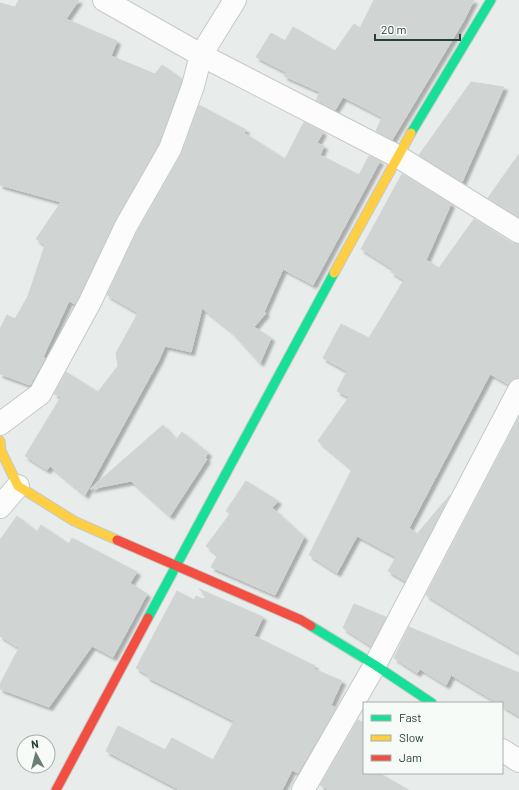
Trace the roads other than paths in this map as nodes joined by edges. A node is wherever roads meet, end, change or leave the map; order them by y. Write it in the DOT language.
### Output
graph roads {
  1 [pos="235,0"];
  2 [pos="491,0"];
  3 [pos="115,3"];
  4 [pos="202,54"];
  5 [pos="397,156"];
  6 [pos="519,232"];
  7 [pos="519,390"];
  8 [pos="0,424"];
  9 [pos="0,441"];
  10 [pos="18,486"];
  11 [pos="0,507"];
  12 [pos="176,564"];
  13 [pos="375,665"];
  14 [pos="430,702"];
  15 [pos="503,751"];
  16 [pos="519,761"];
  17 [pos="56,790"];
  18 [pos="303,790"];
  1 -- 4 [label="street"];
  2 -- 5 [label="street"];
  3 -- 4 [label="street"];
  4 -- 5 [label="street"];
  4 -- 8 [label="street"];
  5 -- 6 [label="street"];
  5 -- 12 [label="street"];
  7 -- 13 [label="street"];
  9 -- 10 [label="street"];
  10 -- 11 [label="street"];
  10 -- 12 [label="street"];
  12 -- 13 [label="street"];
  12 -- 17 [label="street"];
  13 -- 14 [label="street"];
  13 -- 18 [label="street"];
  15 -- 16 [label="street"];
}
